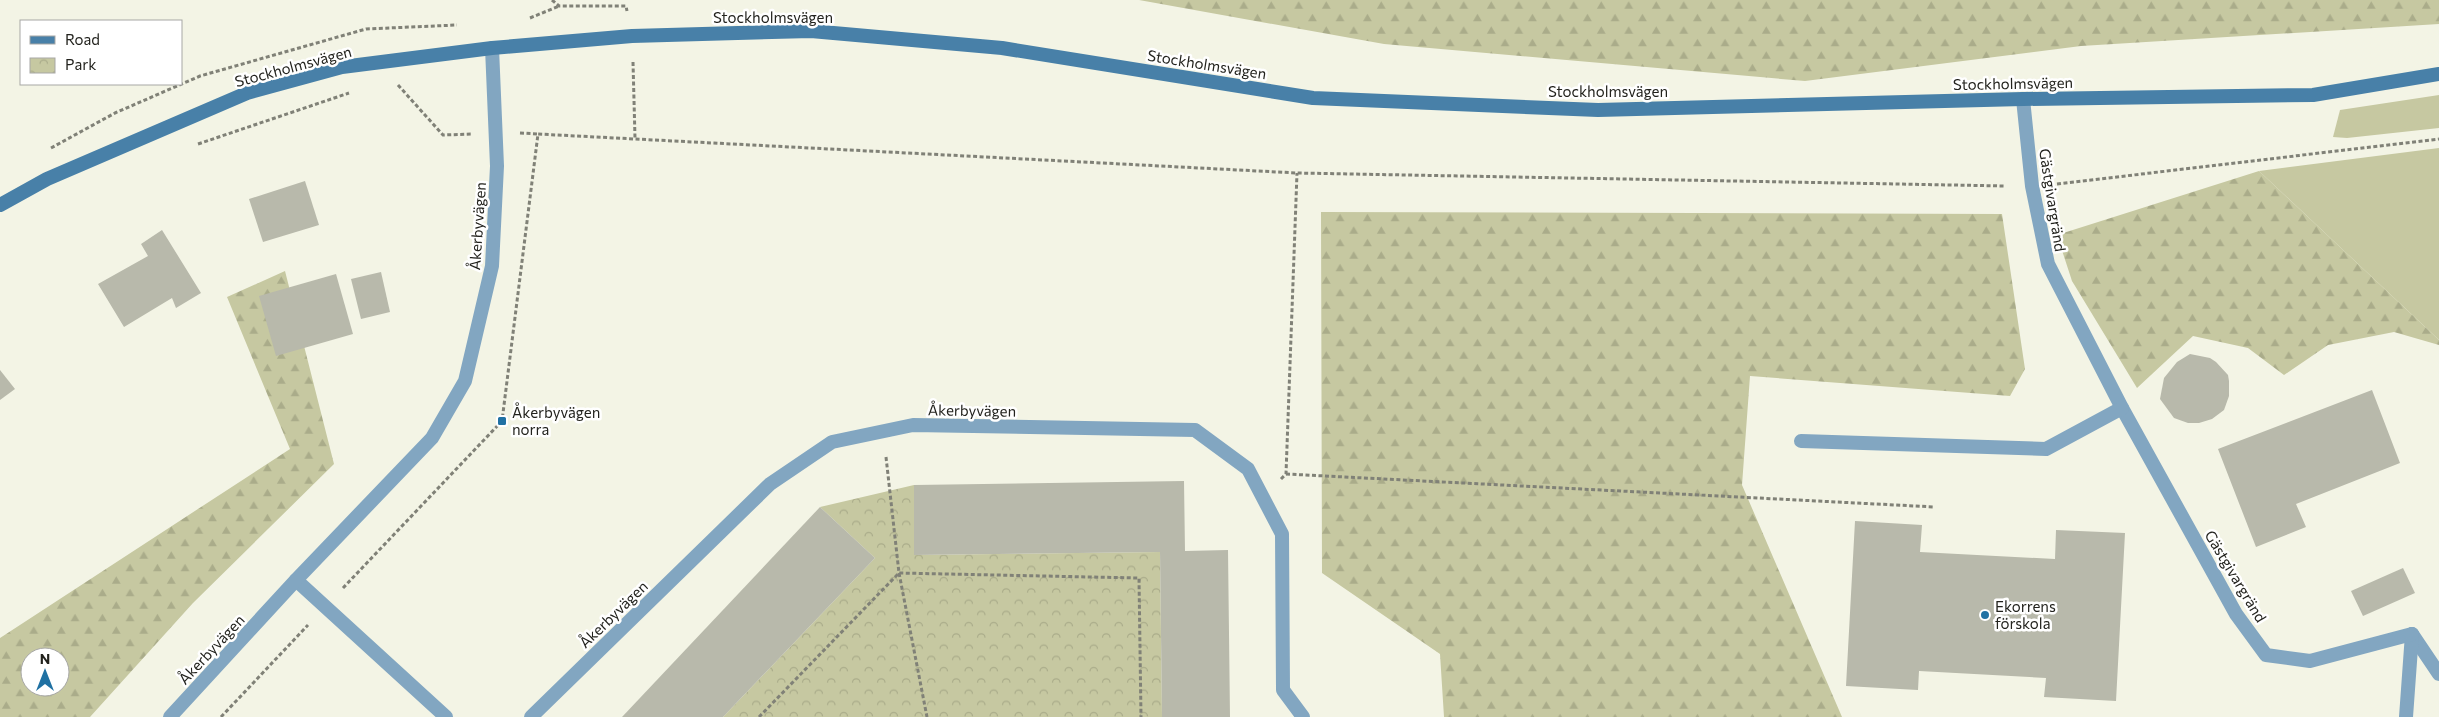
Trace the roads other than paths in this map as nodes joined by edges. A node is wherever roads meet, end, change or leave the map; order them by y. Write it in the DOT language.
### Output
graph roads {
  1 [pos="492,48"];
  2 [pos="2439,74"];
  3 [pos="2023,99"];
  4 [pos="0,205"];
  5 [pos="2122,408"];
  6 [pos="1801,441"];
  7 [pos="296,580"];
  8 [pos="2412,634"];
  9 [pos="2439,674"];
  10 [pos="170,717"];
  11 [pos="446,717"];
  12 [pos="530,717"];
  13 [pos="1303,717"];
  14 [pos="2406,717"];
  1 -- 3 [label="main road, Stockholmsvägen"];
  1 -- 4 [label="main road, Stockholmsvägen"];
  1 -- 7 [label="street, Åkerbyvägen"];
  2 -- 3 [label="main road, Stockholmsvägen"];
  3 -- 5 [label="street, Gästgivargränd"];
  5 -- 6 [label="street"];
  5 -- 8 [label="street, Gästgivargränd"];
  7 -- 10 [label="street, Åkerbyvägen"];
  7 -- 11 [label="street"];
  8 -- 9 [label="street"];
  8 -- 14 [label="street"];
  12 -- 13 [label="street, Åkerbyvägen"];
}
